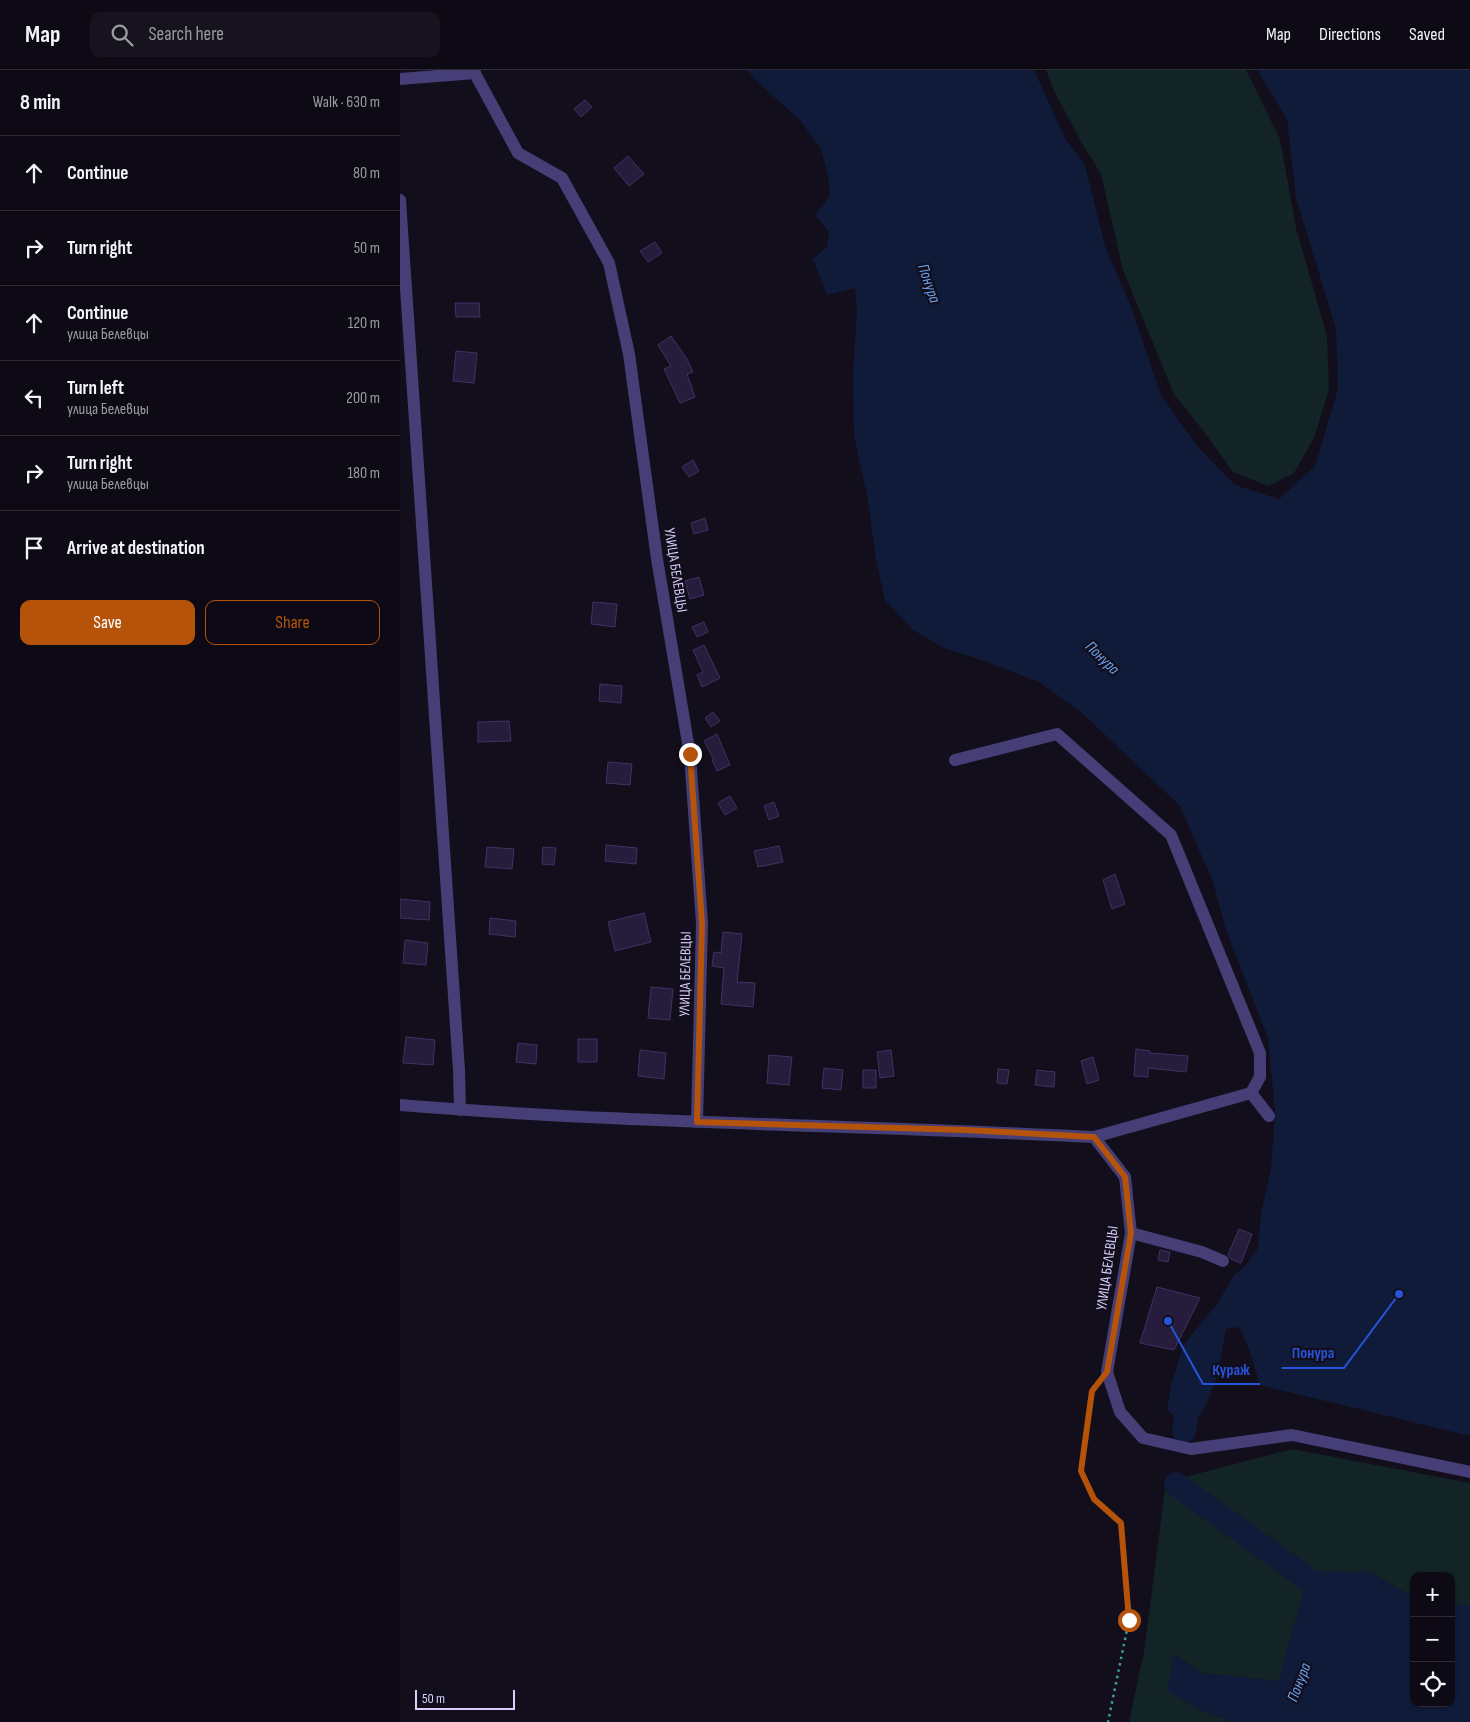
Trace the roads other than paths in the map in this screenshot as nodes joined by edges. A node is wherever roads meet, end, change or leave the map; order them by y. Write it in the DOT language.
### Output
graph roads {
  1 [pos="474,72"];
  2 [pos="400,79"];
  3 [pos="400,200"];
  4 [pos="955,760"];
  5 [pos="1251,1093"];
  6 [pos="400,1105"];
  7 [pos="460,1110"];
  8 [pos="1269,1116"];
  9 [pos="697,1122"];
  10 [pos="1094,1137"];
  11 [pos="1131,1233"];
  12 [pos="1223,1261"];
  13 [pos="1470,1472"];
  1 -- 2 [label="street, УЛИЦА БЕЛЕВЦЫ"];
  1 -- 9 [label="street, УЛИЦА БЕЛЕВЦЫ"];
  3 -- 7 [label="street"];
  4 -- 5 [label="street"];
  5 -- 8 [label="street"];
  5 -- 10 [label="street"];
  6 -- 7 [label="street"];
  7 -- 9 [label="street"];
  9 -- 10 [label="street"];
  10 -- 11 [label="street, УЛИЦА БЕЛЕВЦЫ"];
  11 -- 12 [label="street"];
  11 -- 13 [label="street, УЛИЦА БЕЛЕВЦЫ"];
}
